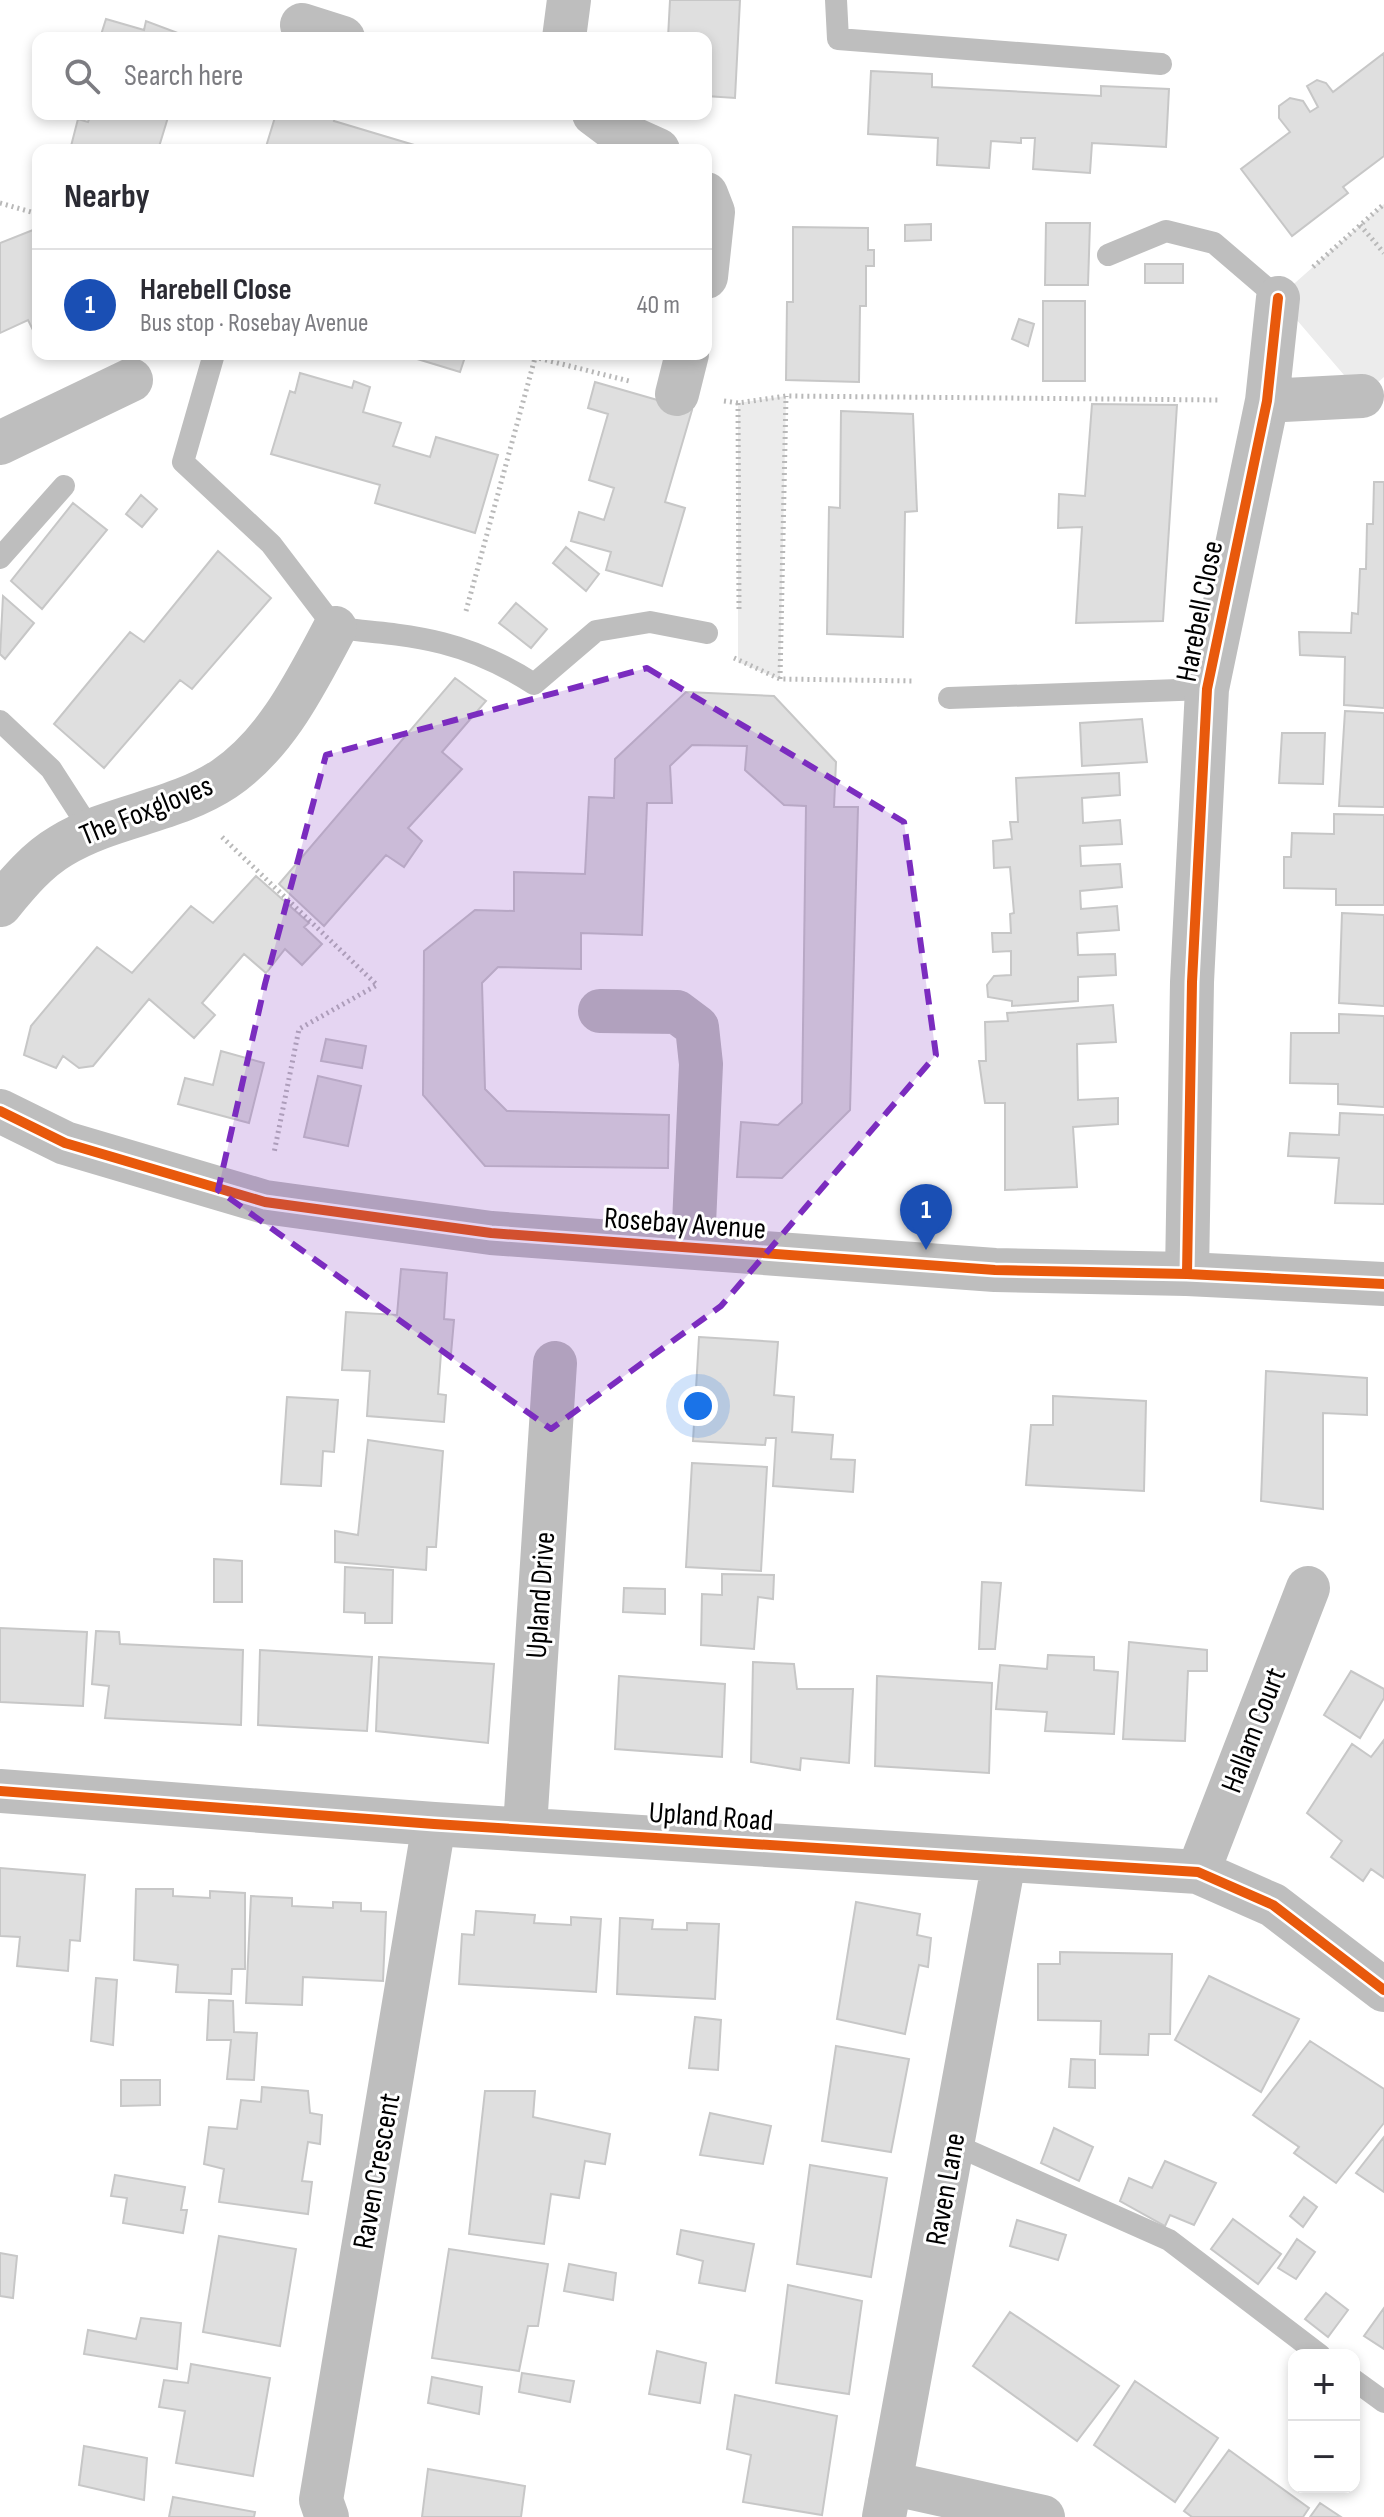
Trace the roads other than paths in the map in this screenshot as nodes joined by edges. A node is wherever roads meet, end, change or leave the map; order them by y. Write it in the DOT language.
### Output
graph roads {
  1 [pos="569,0"];
  2 [pos="836,0"];
  3 [pos="302,25"];
  4 [pos="324,32"];
  5 [pos="565,32"];
  6 [pos="1161,64"];
  7 [pos="602,120"];
  8 [pos="645,144"];
  9 [pos="1108,255"];
  10 [pos="1278,298"];
  11 [pos="212,360"];
  12 [pos="131,380"];
  13 [pos="1267,401"];
  14 [pos="1373,402"];
  15 [pos="0,443"];
  16 [pos="64,486"];
  17 [pos="0,558"];
  18 [pos="335,628"];
  19 [pos="707,633"];
  20 [pos="1207,689"];
  21 [pos="949,698"];
  22 [pos="0,721"];
  23 [pos="91,831"];
  24 [pos="0,905"];
  25 [pos="600,1011"];
  26 [pos="0,1111"];
  27 [pos="693,1247"];
  28 [pos="1187,1274"];
  29 [pos="1384,1284"];
  30 [pos="555,1363"];
  31 [pos="1308,1588"];
  32 [pos="0,1791"];
  33 [pos="434,1824"];
  34 [pos="525,1827"];
  35 [pos="1004,1861"];
  36 [pos="1198,1872"];
  37 [pos="1384,1990"];
  38 [pos="953,2144"];
  39 [pos="1312,2349"];
  40 [pos="1360,2384"];
  41 [pos="1384,2402"];
  42 [pos="887,2500"];
  43 [pos="327,2517"];
  44 [pos="1043,2517"];
  1 -- 5 [label="street"];
  2 -- 6 [label="lane"];
  3 -- 4 [label="street"];
  7 -- 8 [label="street"];
  9 -- 10 [label="lane"];
  10 -- 13 [label="street, Harebell Close"];
  11 -- 18 [label="lane"];
  12 -- 15 [label="street"];
  13 -- 14 [label="street"];
  13 -- 20 [label="street, Harebell Close"];
  16 -- 17 [label="lane"];
  18 -- 19 [label="lane"];
  18 -- 23 [label="street, The Foxgloves"];
  20 -- 21 [label="lane"];
  20 -- 28 [label="street, Harebell Close"];
  22 -- 23 [label="lane"];
  23 -- 24 [label="street, The Foxgloves"];
  25 -- 27 [label="street"];
  26 -- 27 [label="street, Rosebay Avenue"];
  27 -- 28 [label="street, Rosebay Avenue"];
  28 -- 29 [label="street, Rosebay Avenue"];
  30 -- 34 [label="street, Upland Drive"];
  31 -- 36 [label="street, Hallam Court"];
  32 -- 33 [label="street, Upland Road"];
  33 -- 34 [label="street, Upland Road"];
  33 -- 43 [label="street, Raven Crescent"];
  34 -- 35 [label="street, Upland Road"];
  35 -- 36 [label="street, Upland Road"];
  35 -- 38 [label="street, Raven Lane"];
  36 -- 37 [label="street, Upland Road"];
  38 -- 39 [label="lane"];
  38 -- 42 [label="street, Raven Lane"];
  40 -- 41 [label="lane"];
  42 -- 44 [label="street"];
}
